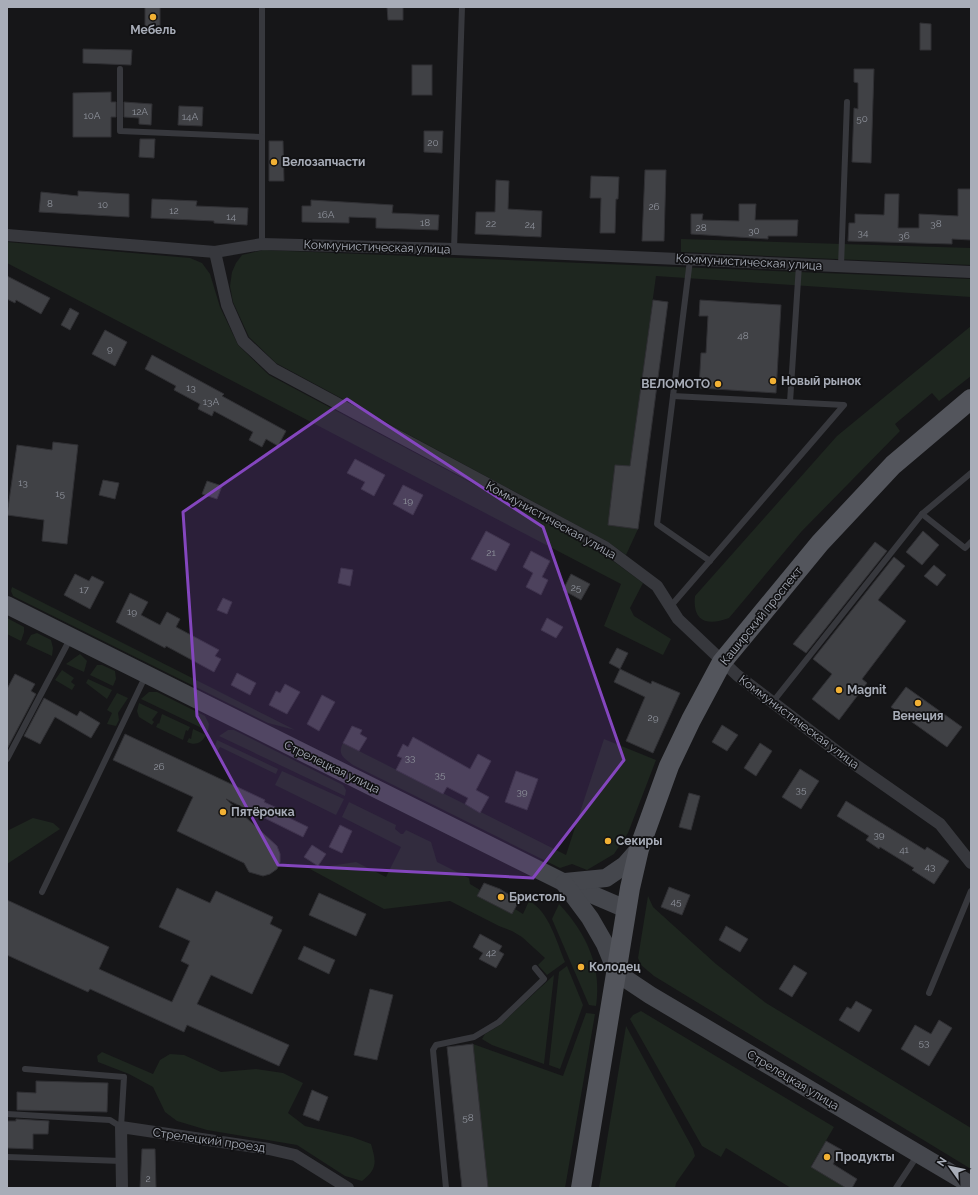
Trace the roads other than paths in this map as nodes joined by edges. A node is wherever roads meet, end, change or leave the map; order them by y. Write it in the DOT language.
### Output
graph roads {
  1 [pos="262,7"];
  2 [pos="462,7"];
  3 [pos="120,69"];
  4 [pos="847,102"];
  5 [pos="262,137"];
  6 [pos="7,235"];
  7 [pos="262,244"];
  8 [pos="454,250"];
  9 [pos="215,252"];
  10 [pos="690,260"];
  11 [pos="799,265"];
  12 [pos="841,266"];
  13 [pos="971,272"];
  14 [pos="673,396"];
  15 [pos="971,400"];
  16 [pos="790,402"];
  17 [pos="971,473"];
  18 [pos="922,514"];
  19 [pos="971,542"];
  20 [pos="710,561"];
  21 [pos="7,605"];
  22 [pos="670,607"];
  23 [pos="71,638"];
  24 [pos="722,662"];
  25 [pos="146,675"];
  26 [pos="772,703"];
  27 [pos="7,759"];
  28 [pos="639,849"];
  29 [pos="971,863"];
  30 [pos="563,882"];
  31 [pos="971,891"];
  32 [pos="42,892"];
  33 [pos="626,909"];
  34 [pos="535,968"];
  35 [pos="617,973"];
  36 [pos="929,993"];
  37 [pos="25,1069"];
  38 [pos="7,1114"];
  39 [pos="121,1127"];
  40 [pos="918,1154"];
  41 [pos="7,1157"];
  42 [pos="122,1162"];
  43 [pos="971,1185"];
  44 [pos="122,1188"];
  45 [pos="348,1188"];
  46 [pos="446,1188"];
  47 [pos="581,1188"];
  48 [pos="896,1188"];
  1 -- 5 [label="lane"];
  2 -- 8 [label="lane"];
  3 -- 5 [label="lane"];
  4 -- 12 [label="lane"];
  5 -- 7 [label="lane"];
  6 -- 9 [label="street, Коммунистическая улица"];
  7 -- 8 [label="street, Коммунистическая улица"];
  7 -- 9 [label="street, Коммунистическая улица"];
  8 -- 10 [label="street, Коммунистическая улица"];
  9 -- 22 [label="street, Коммунистическая улица"];
  10 -- 11 [label="street, Коммунистическая улица"];
  10 -- 14 [label="lane"];
  11 -- 12 [label="street, Коммунистическая улица"];
  11 -- 16 [label="lane"];
  12 -- 13 [label="street, Коммунистическая улица"];
  14 -- 16 [label="lane"];
  14 -- 20 [label="lane"];
  15 -- 24 [label="main road, Каширский проспект"];
  16 -- 20 [label="lane"];
  17 -- 18 [label="lane"];
  18 -- 19 [label="lane"];
  18 -- 26 [label="lane"];
  20 -- 22 [label="lane"];
  21 -- 23 [label="main road, Стрелецкая улица"];
  22 -- 24 [label="street, Коммунистическая улица"];
  23 -- 25 [label="main road, Стрелецкая улица"];
  23 -- 27 [label="lane"];
  24 -- 26 [label="street, Коммунистическая улица"];
  24 -- 28 [label="main road, Каширский проспект"];
  25 -- 30 [label="main road, Стрелецкая улица"];
  25 -- 32 [label="lane"];
  26 -- 29 [label="street, Коммунистическая улица"];
  28 -- 30 [label="main road"];
  28 -- 33 [label="main road, Каширский проспект"];
  30 -- 33 [label="main road"];
  30 -- 35 [label="main road, Стрелецкая улица"];
  31 -- 36 [label="lane"];
  33 -- 35 [label="main road, Каширский проспект"];
  34 -- 46 [label="lane"];
  35 -- 40 [label="main road, Стрелецкая улица"];
  35 -- 47 [label="main road"];
  37 -- 39 [label="lane"];
  38 -- 39 [label="lane"];
  39 -- 42 [label="street"];
  39 -- 45 [label="street, Стрелецкий проезд"];
  40 -- 43 [label="main road, Стрелецкая улица"];
  40 -- 48 [label="lane"];
  41 -- 42 [label="lane"];
  42 -- 44 [label="street"];
}
